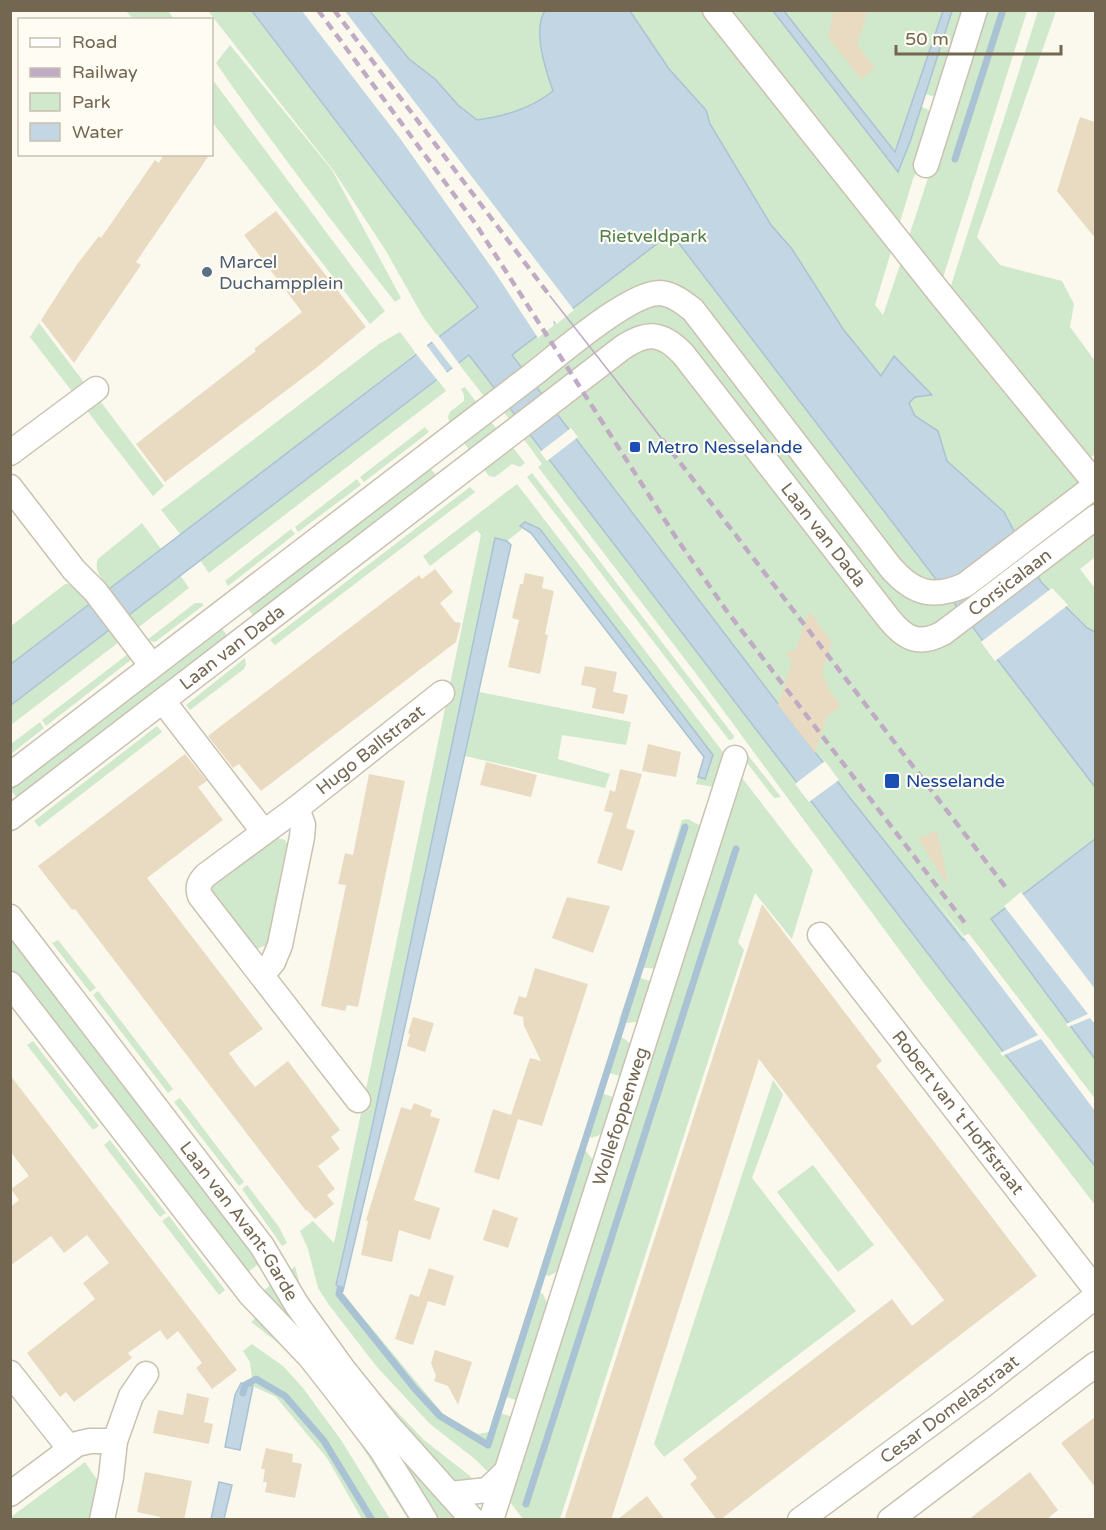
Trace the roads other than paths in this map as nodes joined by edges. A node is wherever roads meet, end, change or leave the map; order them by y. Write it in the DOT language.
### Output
graph roads {
  1 [pos="714,10"];
  2 [pos="975,10"];
  3 [pos="926,165"];
  4 [pos="609,317"];
  5 [pos="599,366"];
  6 [pos="96,389"];
  7 [pos="435,450"];
  8 [pos="10,453"];
  9 [pos="455,477"];
  10 [pos="1095,484"];
  11 [pos="10,487"];
  12 [pos="1095,517"];
  13 [pos="935,592"];
  14 [pos="921,639"];
  15 [pos="152,666"];
  16 [pos="442,693"];
  17 [pos="163,701"];
  18 [pos="735,758"];
  19 [pos="10,775"];
  20 [pos="297,808"];
  21 [pos="10,818"];
  22 [pos="263,831"];
  23 [pos="10,917"];
  24 [pos="820,935"];
  25 [pos="262,975"];
  26 [pos="10,984"];
  27 [pos="358,1100"];
  28 [pos="1095,1290"];
  29 [pos="1095,1296"];
  30 [pos="1095,1364"];
  31 [pos="10,1373"];
  32 [pos="146,1374"];
  33 [pos="115,1441"];
  34 [pos="70,1449"];
  35 [pos="506,1472"];
  36 [pos="10,1494"];
  37 [pos="451,1494"];
  38 [pos="102,1520"];
  39 [pos="425,1520"];
  40 [pos="473,1520"];
  41 [pos="491,1520"];
  42 [pos="800,1520"];
  43 [pos="890,1520"];
  1 -- 10 [label="street"];
  2 -- 3 [label="street"];
  4 -- 5 [label="street"];
  4 -- 7 [label="street, Laan van Dada"];
  4 -- 13 [label="street, Laan van Dada"];
  5 -- 9 [label="street, Laan van Dada"];
  5 -- 14 [label="street, Laan van Dada"];
  6 -- 8 [label="street"];
  7 -- 9 [label="street"];
  7 -- 15 [label="street, Laan van Dada"];
  9 -- 17 [label="street, Laan van Dada"];
  10 -- 13 [label="street, Corsicalaan"];
  11 -- 15 [label="street"];
  12 -- 14 [label="street, Corsicalaan"];
  15 -- 19 [label="street, Laan van Dada"];
  16 -- 20 [label="street, Hugo Ballstraat"];
  17 -- 21 [label="street, Laan van Dada"];
  17 -- 22 [label="street"];
  18 -- 35 [label="street, Wollefoppenweg"];
  20 -- 22 [label="street, Hugo Ballstraat"];
  20 -- 25 [label="street, Hugo Ballstraat"];
  22 -- 25 [label="street, Hugo Ballstraat"];
  23 -- 37 [label="street, Laan van Avant-Garde"];
  24 -- 28 [label="street, Robert van 't Hoffstraat"];
  25 -- 27 [label="street, Hugo Ballstraat"];
  26 -- 39 [label="street, Laan van Avant-Garde"];
  29 -- 42 [label="street, Cesar Domelastraat"];
  30 -- 43 [label="street"];
  31 -- 34 [label="street"];
  32 -- 33 [label="street"];
  33 -- 34 [label="street"];
  33 -- 38 [label="street"];
  34 -- 36 [label="street"];
  35 -- 37 [label="street"];
  35 -- 41 [label="street, Wollefoppenweg"];
  37 -- 40 [label="street, Laan van Avant-Garde"];
}
